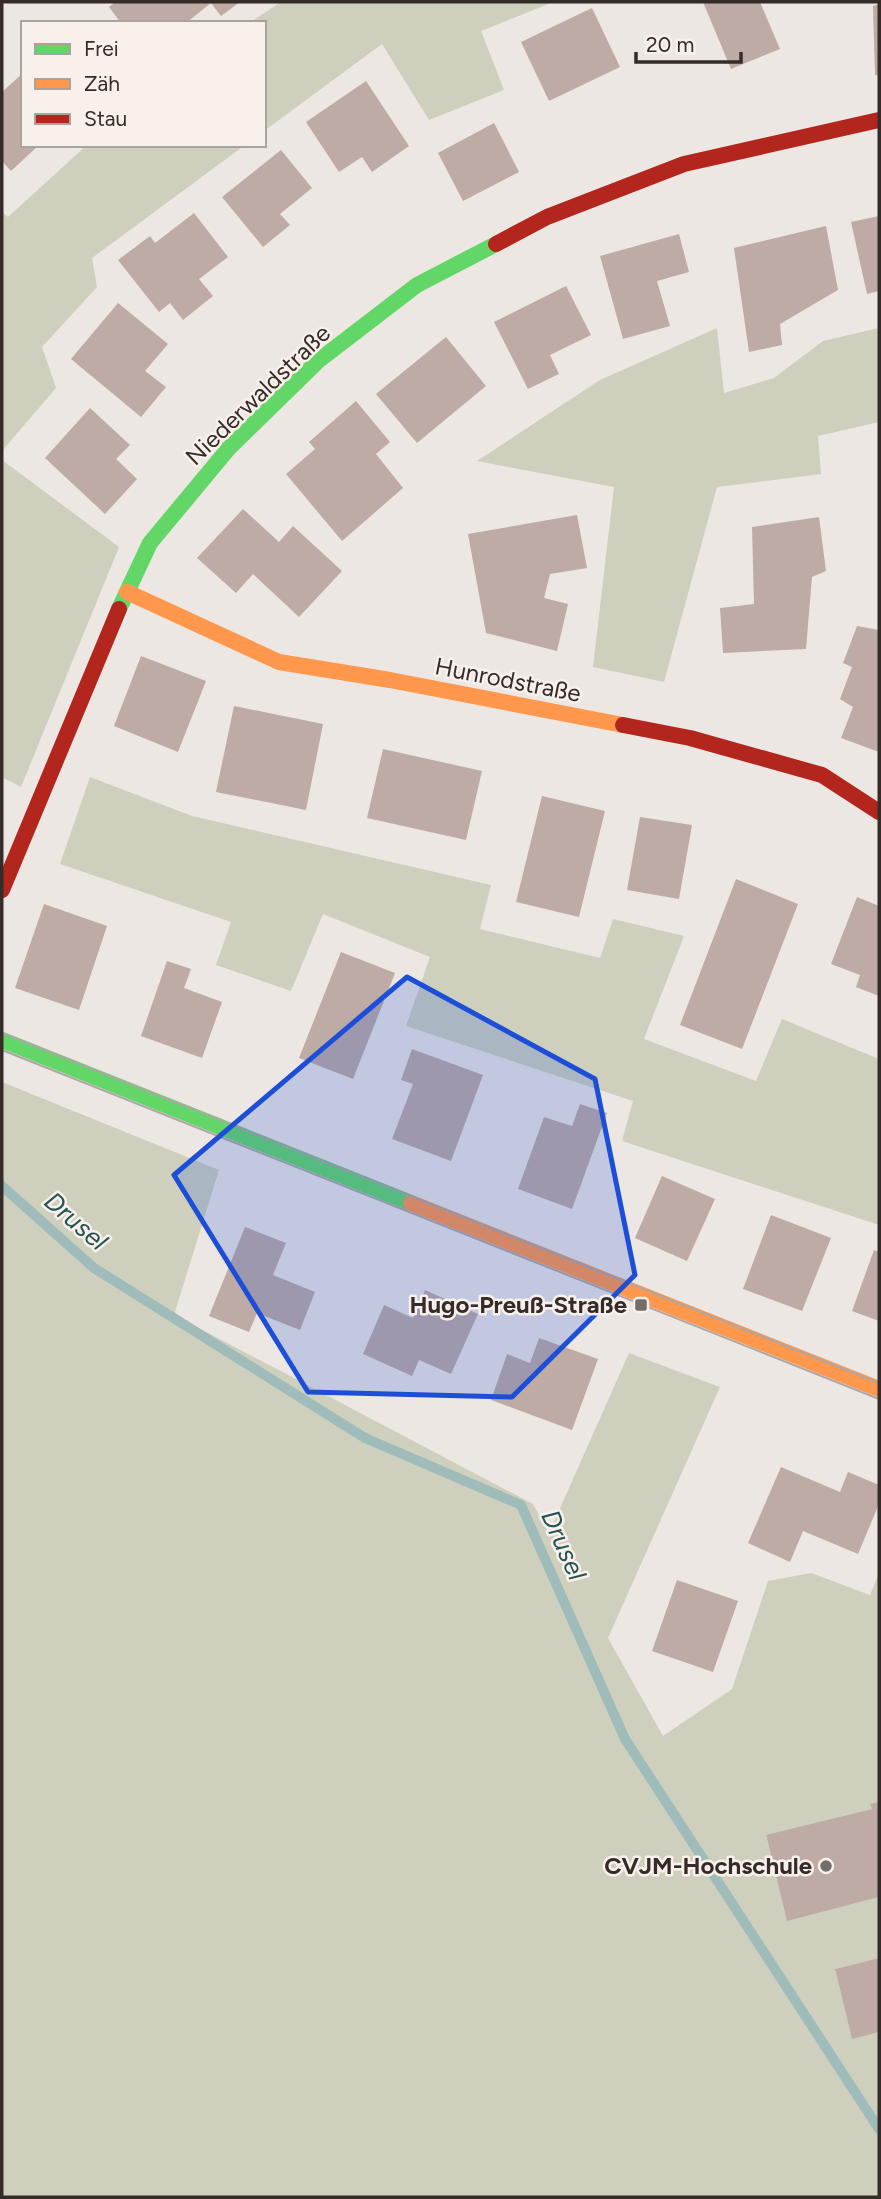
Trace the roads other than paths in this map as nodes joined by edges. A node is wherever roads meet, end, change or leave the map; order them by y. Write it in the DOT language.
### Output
graph roads {
  1 [pos="879,121"];
  2 [pos="127,592"];
  3 [pos="879,812"];
  4 [pos="2,890"];
  5 [pos="2,1040"];
  6 [pos="879,1389"];
  1 -- 2 [label="street, Niederwaldstraße"];
  2 -- 3 [label="street, Hunrodstraße"];
  2 -- 4 [label="street, Niederwaldstraße"];
  5 -- 6 [label="street"];
}
